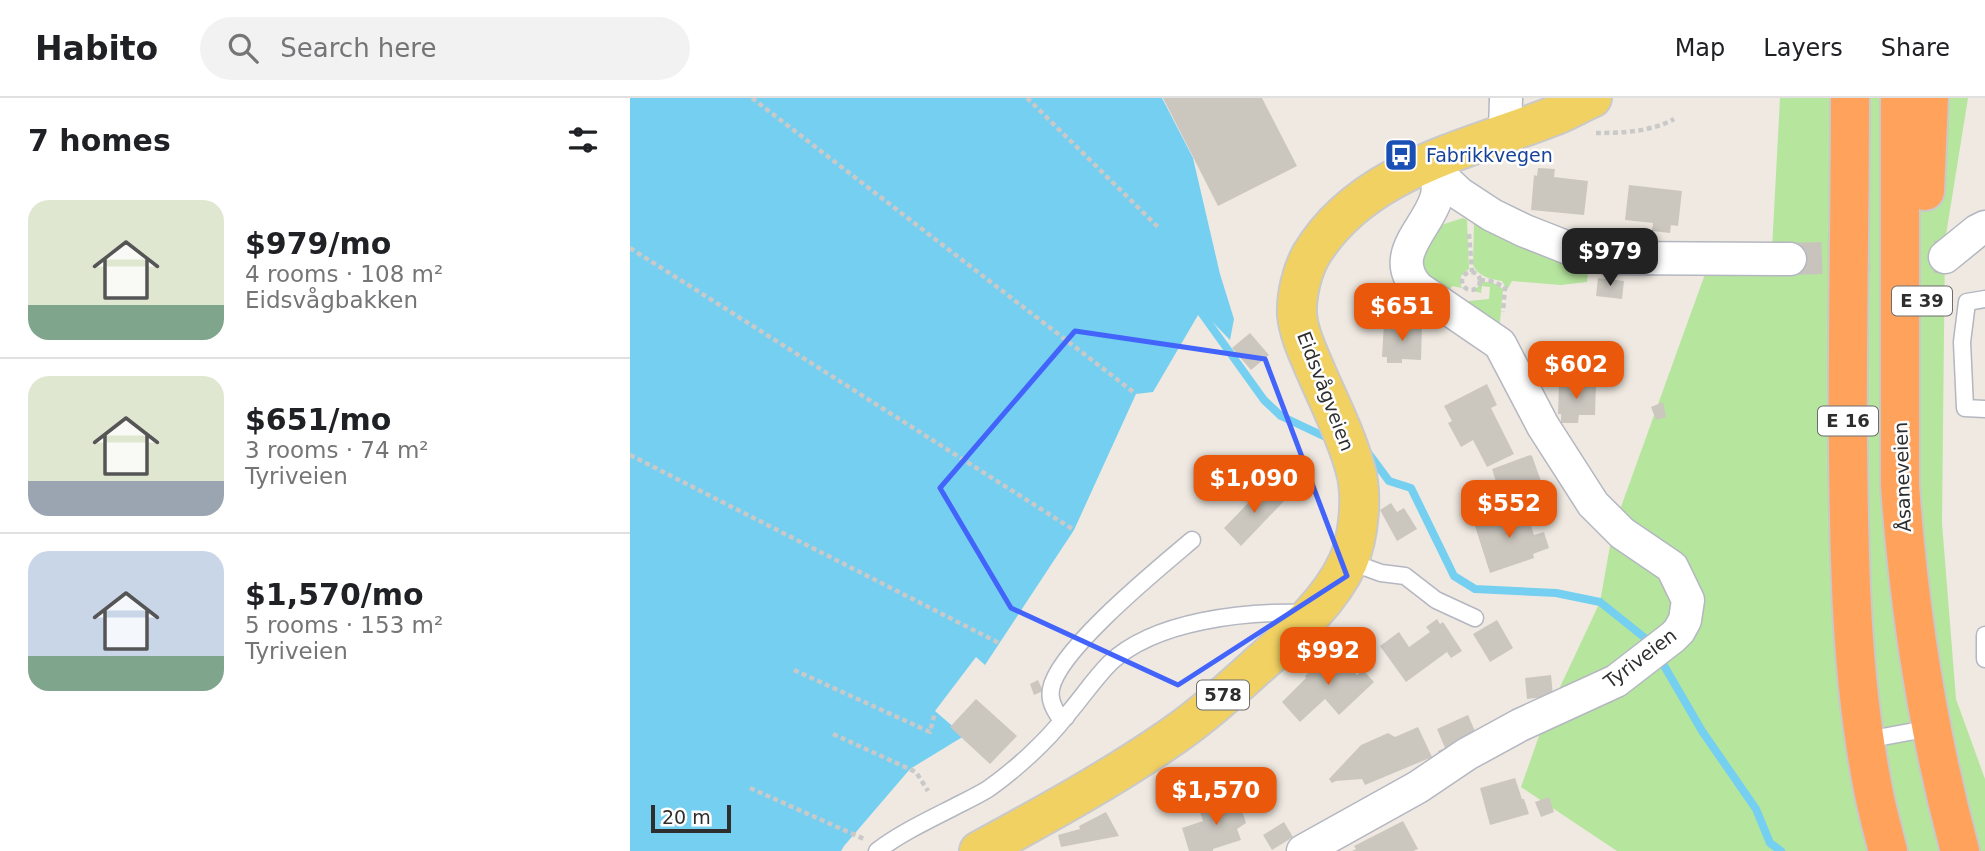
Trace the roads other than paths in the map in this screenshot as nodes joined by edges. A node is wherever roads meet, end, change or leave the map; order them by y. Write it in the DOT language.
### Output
graph roads {
  1 [pos="1592,98"];
  2 [pos="1835,98"];
  3 [pos="1850,98"];
  4 [pos="1900,98"];
  5 [pos="1929,98"];
  6 [pos="1506,115"];
  7 [pos="1850,138"];
  8 [pos="1433,161"];
  9 [pos="1985,227"];
  10 [pos="1945,257"];
  11 [pos="1790,259"];
  12 [pos="1985,299"];
  13 [pos="1985,409"];
  14 [pos="1900,485"];
  15 [pos="1192,540"];
  16 [pos="1348,561"];
  17 [pos="1312,613"];
  18 [pos="1475,618"];
  19 [pos="1985,635"];
  20 [pos="1985,659"];
  21 [pos="1066,717"];
  22 [pos="1931,728"];
  23 [pos="1866,740"];
  24 [pos="874,847"];
  25 [pos="979,851"];
  26 [pos="1303,851"];
  27 [pos="1888,851"];
  28 [pos="1960,851"];
  1 -- 6 [label="main road, Eidsvågveien / 578"];
  2 -- 7 [label="highway"];
  3 -- 7 [label="highway, E 16"];
  4 -- 14 [label="highway, Åsaneveien / E 16"];
  5 -- 14 [label="highway, E 39"];
  6 -- 8 [label="main road, Eidsvågveien / 578"];
  7 -- 23 [label="highway, E 16"];
  8 -- 11 [label="street"];
  8 -- 16 [label="main road, Eidsvågveien / 578"];
  8 -- 26 [label="street, Tyriveien"];
  9 -- 10 [label="street"];
  12 -- 13 [label="lane"];
  14 -- 22 [label="highway, Åsaneveien / E 16"];
  15 -- 21 [label="lane"];
  16 -- 17 [label="main road, Eidsvågveien / 578"];
  16 -- 18 [label="lane"];
  17 -- 21 [label="lane"];
  17 -- 25 [label="main road, Eidsvågveien / 578"];
  19 -- 20 [label="lane"];
  21 -- 24 [label="lane"];
  22 -- 23 [label="lane"];
  22 -- 28 [label="highway, Åsaneveien / E 16"];
  23 -- 27 [label="highway, E 16"];
}
